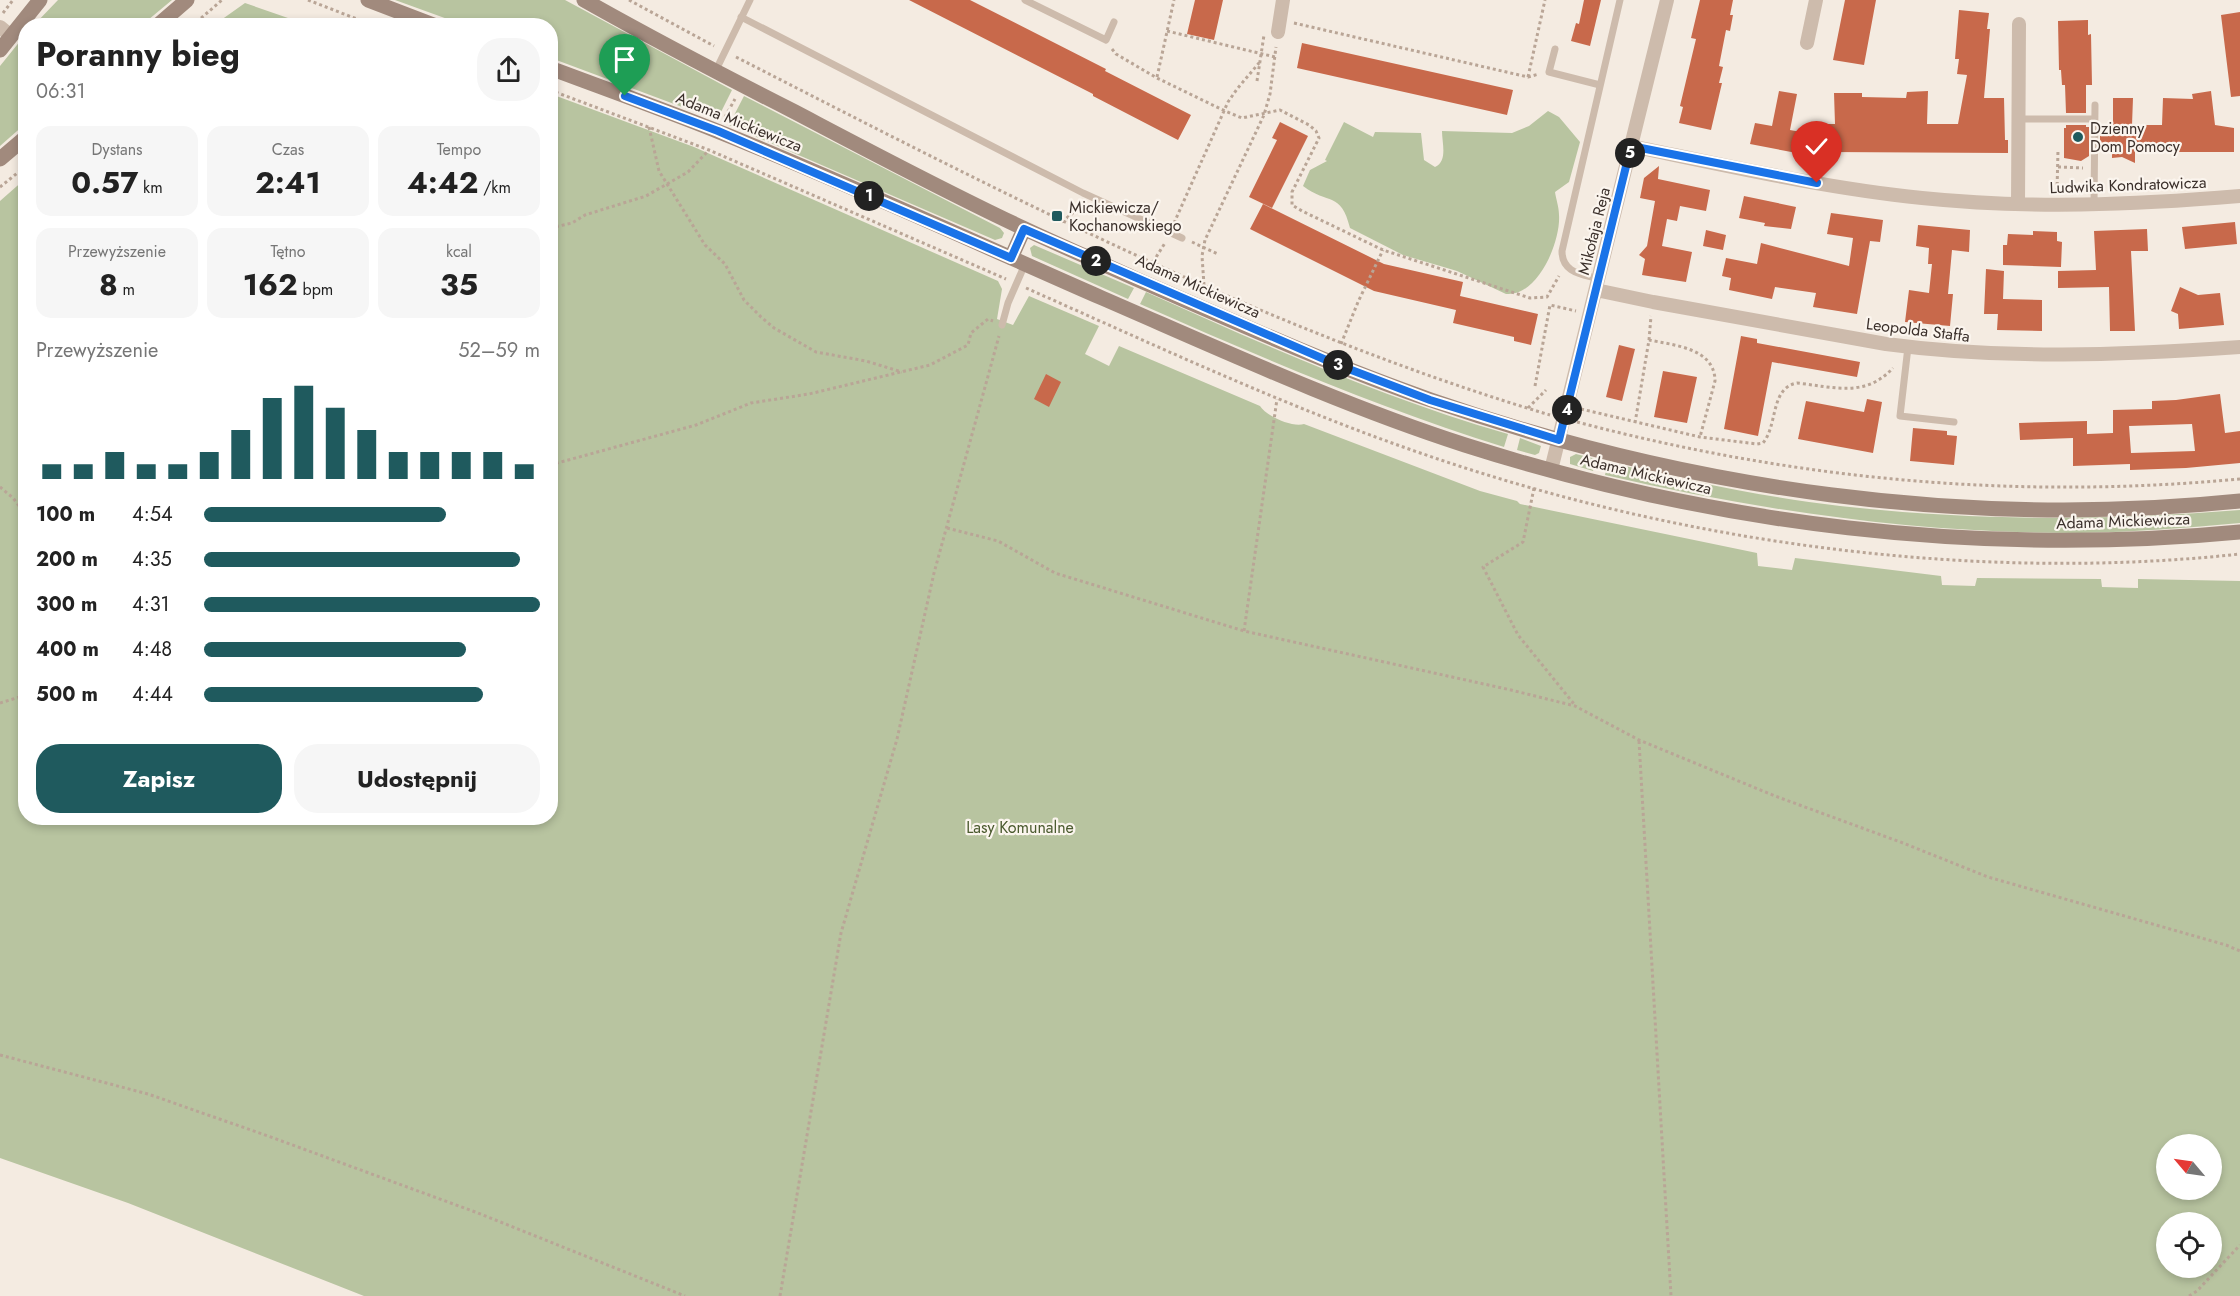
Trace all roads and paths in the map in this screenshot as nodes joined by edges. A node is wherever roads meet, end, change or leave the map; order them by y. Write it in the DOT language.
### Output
graph roads {
  1 [pos="13,0"];
  2 [pos="40,0"];
  3 [pos="187,0"];
  4 [pos="222,0"];
  5 [pos="308,0"];
  6 [pos="368,0"];
  7 [pos="584,0"];
  8 [pos="629,0"];
  9 [pos="750,0"];
  10 [pos="1025,0"];
  11 [pos="1174,0"];
  12 [pos="1283,0"];
  13 [pos="1545,0"];
  14 [pos="1620,0"];
  15 [pos="1667,0"];
  16 [pos="1816,0"];
  17 [pos="636,2"];
  18 [pos="0,17"];
  19 [pos="741,17"];
  20 [pos="20,18"];
  21 [pos="166,18"];
  22 [pos="201,18"];
  23 [pos="354,18"];
  24 [pos="415,18"];
  25 [pos="18,20"];
  26 [pos="1114,22"];
  27 [pos="2019,24"];
  28 [pos="1279,26"];
  29 [pos="6,31"];
  30 [pos="1167,32"];
  31 [pos="1106,40"];
  32 [pos="1808,43"];
  33 [pos="1555,49"];
  34 [pos="0,50"];
  35 [pos="725,52"];
  36 [pos="1261,53"];
  37 [pos="1275,57"];
  38 [pos="1259,63"];
  39 [pos="558,71"];
  40 [pos="716,71"];
  41 [pos="1550,72"];
  42 [pos="1528,77"];
  43 [pos="1157,78"];
  44 [pos="1257,81"];
  45 [pos="742,85"];
  46 [pos="1600,85"];
  47 [pos="2095,105"];
  48 [pos="1225,111"];
  49 [pos="1265,113"];
  50 [pos="2018,119"];
  51 [pos="2094,119"];
  52 [pos="650,127"];
  53 [pos="718,131"];
  54 [pos="18,144"];
  55 [pos="1631,146"];
  56 [pos="2058,150"];
  57 [pos="0,159"];
  58 [pos="2058,167"];
  59 [pos="2094,168"];
  60 [pos="18,172"];
  61 [pos="669,184"];
  62 [pos="0,187"];
  63 [pos="2057,193"];
  64 [pos="2240,196"];
  65 [pos="1093,197"];
  66 [pos="2018,204"];
  67 [pos="2094,205"];
  68 [pos="1062,222"];
  69 [pos="558,227"];
  70 [pos="1024,229"];
  71 [pos="1170,232"];
  72 [pos="1182,238"];
  73 [pos="1202,247"];
  74 [pos="1383,250"];
  75 [pos="1218,254"];
  76 [pos="1018,261"];
  77 [pos="1153,262"];
  78 [pos="1565,266"];
  79 [pos="1598,284"];
  80 [pos="1204,285"];
  81 [pos="1030,290"];
  82 [pos="1021,295"];
  83 [pos="1547,297"];
  84 [pos="1653,302"];
  85 [pos="1550,305"];
  86 [pos="1578,311"];
  87 [pos="1002,326"];
  88 [pos="1649,340"];
  89 [pos="1341,344"];
  90 [pos="1904,347"];
  91 [pos="2240,347"];
  92 [pos="903,372"];
  93 [pos="1535,386"];
  94 [pos="1546,390"];
  95 [pos="1277,398"];
  96 [pos="1528,408"];
  97 [pos="1566,412"];
  98 [pos="1954,422"];
  99 [pos="1635,423"];
  100 [pos="1700,437"];
  101 [pos="1559,440"];
  102 [pos="558,463"];
  103 [pos="1551,470"];
  104 [pos="2240,479"];
  105 [pos="0,487"];
  106 [pos="1534,488"];
  107 [pos="2240,501"];
  108 [pos="18,505"];
  109 [pos="946,528"];
  110 [pos="2240,532"];
  111 [pos="1244,631"];
  112 [pos="18,698"];
  113 [pos="0,704"];
  114 [pos="1575,706"];
  115 [pos="1639,740"];
  116 [pos="2240,951"];
  117 [pos="0,1054"];
  118 [pos="2240,1245"];
  119 [pos="685,1296"];
  120 [pos="780,1296"];
  121 [pos="1671,1296"];
  122 [pos="2189,1296"];
  1 -- 18 [label="path"];
  2 -- 20 [label="street"];
  3 -- 21 [label="street"];
  4 -- 22 [label="path"];
  5 -- 23 [label="path"];
  6 -- 24 [label="street"];
  7 -- 40 [label="street, Adama Mickiewicza"];
  8 -- 17 [label="path"];
  9 -- 19 [label="lane"];
  10 -- 31 [label="lane"];
  11 -- 30 [label="path"];
  12 -- 28 [label="street"];
  13 -- 42 [label="path"];
  14 -- 46 [label="lane"];
  15 -- 55 [label="street, Mikołaja Reja"];
  16 -- 32 [label="street"];
  17 -- 35 [label="path"];
  19 -- 35 [label="lane"];
  19 -- 65 [label="lane"];
  25 -- 29 [label="street"];
  26 -- 31 [label="lane"];
  27 -- 50 [label="street"];
  28 -- 36 [label="path"];
  28 -- 37 [label="path"];
  28 -- 42 [label="path"];
  29 -- 34 [label="street"];
  30 -- 36 [label="path"];
  30 -- 43 [label="path"];
  31 -- 43 [label="path"];
  33 -- 41 [label="lane"];
  35 -- 40 [label="lane"];
  35 -- 68 [label="path"];
  36 -- 37 [label="path"];
  36 -- 38 [label="path"];
  37 -- 49 [label="path"];
  38 -- 44 [label="path"];
  38 -- 48 [label="path"];
  39 -- 53 [label="street, Adama Mickiewicza"];
  40 -- 45 [label="street, Adama Mickiewicza"];
  41 -- 42 [label="path"];
  41 -- 46 [label="lane"];
  43 -- 48 [label="path"];
  45 -- 53 [label="path"];
  45 -- 70 [label="street, Adama Mickiewicza"];
  46 -- 78 [label="lane"];
  47 -- 51 [label="lane"];
  48 -- 49 [label="path"];
  48 -- 71 [label="path"];
  49 -- 73 [label="path"];
  49 -- 74 [label="path"];
  50 -- 51 [label="lane"];
  50 -- 66 [label="street"];
  51 -- 59 [label="lane"];
  52 -- 61 [label="path"];
  53 -- 61 [label="path"];
  53 -- 76 [label="street, Adama Mickiewicza"];
  54 -- 57 [label="street"];
  55 -- 66 [label="street, Ludwika Kondratowicza"];
  55 -- 79 [label="street, Mikołaja Reja"];
  56 -- 58 [label="path"];
  58 -- 59 [label="path"];
  58 -- 63 [label="path"];
  59 -- 67 [label="lane"];
  60 -- 62 [label="path"];
  61 -- 69 [label="path"];
  61 -- 92 [label="path"];
  64 -- 67 [label="street, Ludwika Kondratowicza"];
  65 -- 68 [label="path"];
  65 -- 71 [label="lane"];
  66 -- 67 [label="street, Ludwika Kondratowicza"];
  68 -- 77 [label="path"];
  70 -- 76 [label="street"];
  70 -- 101 [label="street, Adama Mickiewicza"];
  71 -- 72 [label="lane"];
  71 -- 77 [label="path"];
  72 -- 73 [label="path"];
  73 -- 75 [label="path"];
  73 -- 80 [label="path"];
  74 -- 83 [label="path"];
  74 -- 89 [label="path"];
  76 -- 87 [label="lane"];
  76 -- 103 [label="street, Adama Mickiewicza"];
  77 -- 80 [label="path"];
  78 -- 79 [label="lane"];
  78 -- 83 [label="path"];
  79 -- 84 [label="street, Leopolda Staffa"];
  79 -- 97 [label="street, Mikołaja Reja"];
  80 -- 89 [label="path"];
  81 -- 82 [label="path"];
  83 -- 85 [label="path"];
  84 -- 88 [label="path"];
  84 -- 90 [label="street, Leopolda Staffa"];
  85 -- 86 [label="path"];
  85 -- 93 [label="path"];
  87 -- 92 [label="path"];
  87 -- 109 [label="path"];
  88 -- 99 [label="path"];
  88 -- 100 [label="path"];
  89 -- 96 [label="path"];
  90 -- 91 [label="street, Leopolda Staffa"];
  90 -- 98 [label="lane"];
  90 -- 100 [label="path"];
  92 -- 102 [label="path"];
  94 -- 96 [label="path"];
  95 -- 111 [label="path"];
  96 -- 97 [label="path"];
  97 -- 99 [label="path"];
  97 -- 101 [label="street, Mikołaja Reja"];
  97 -- 104 [label="path"];
  99 -- 100 [label="path"];
  101 -- 103 [label="street, Mikołaja Reja"];
  101 -- 107 [label="street, Adama Mickiewicza"];
  103 -- 110 [label="street, Adama Mickiewicza"];
  105 -- 108 [label="path"];
  106 -- 114 [label="path"];
  109 -- 111 [label="path"];
  109 -- 120 [label="path"];
  111 -- 114 [label="path"];
  112 -- 113 [label="path"];
  114 -- 115 [label="path"];
  115 -- 116 [label="path"];
  115 -- 121 [label="path"];
  117 -- 119 [label="path"];
  118 -- 122 [label="path"];
}
